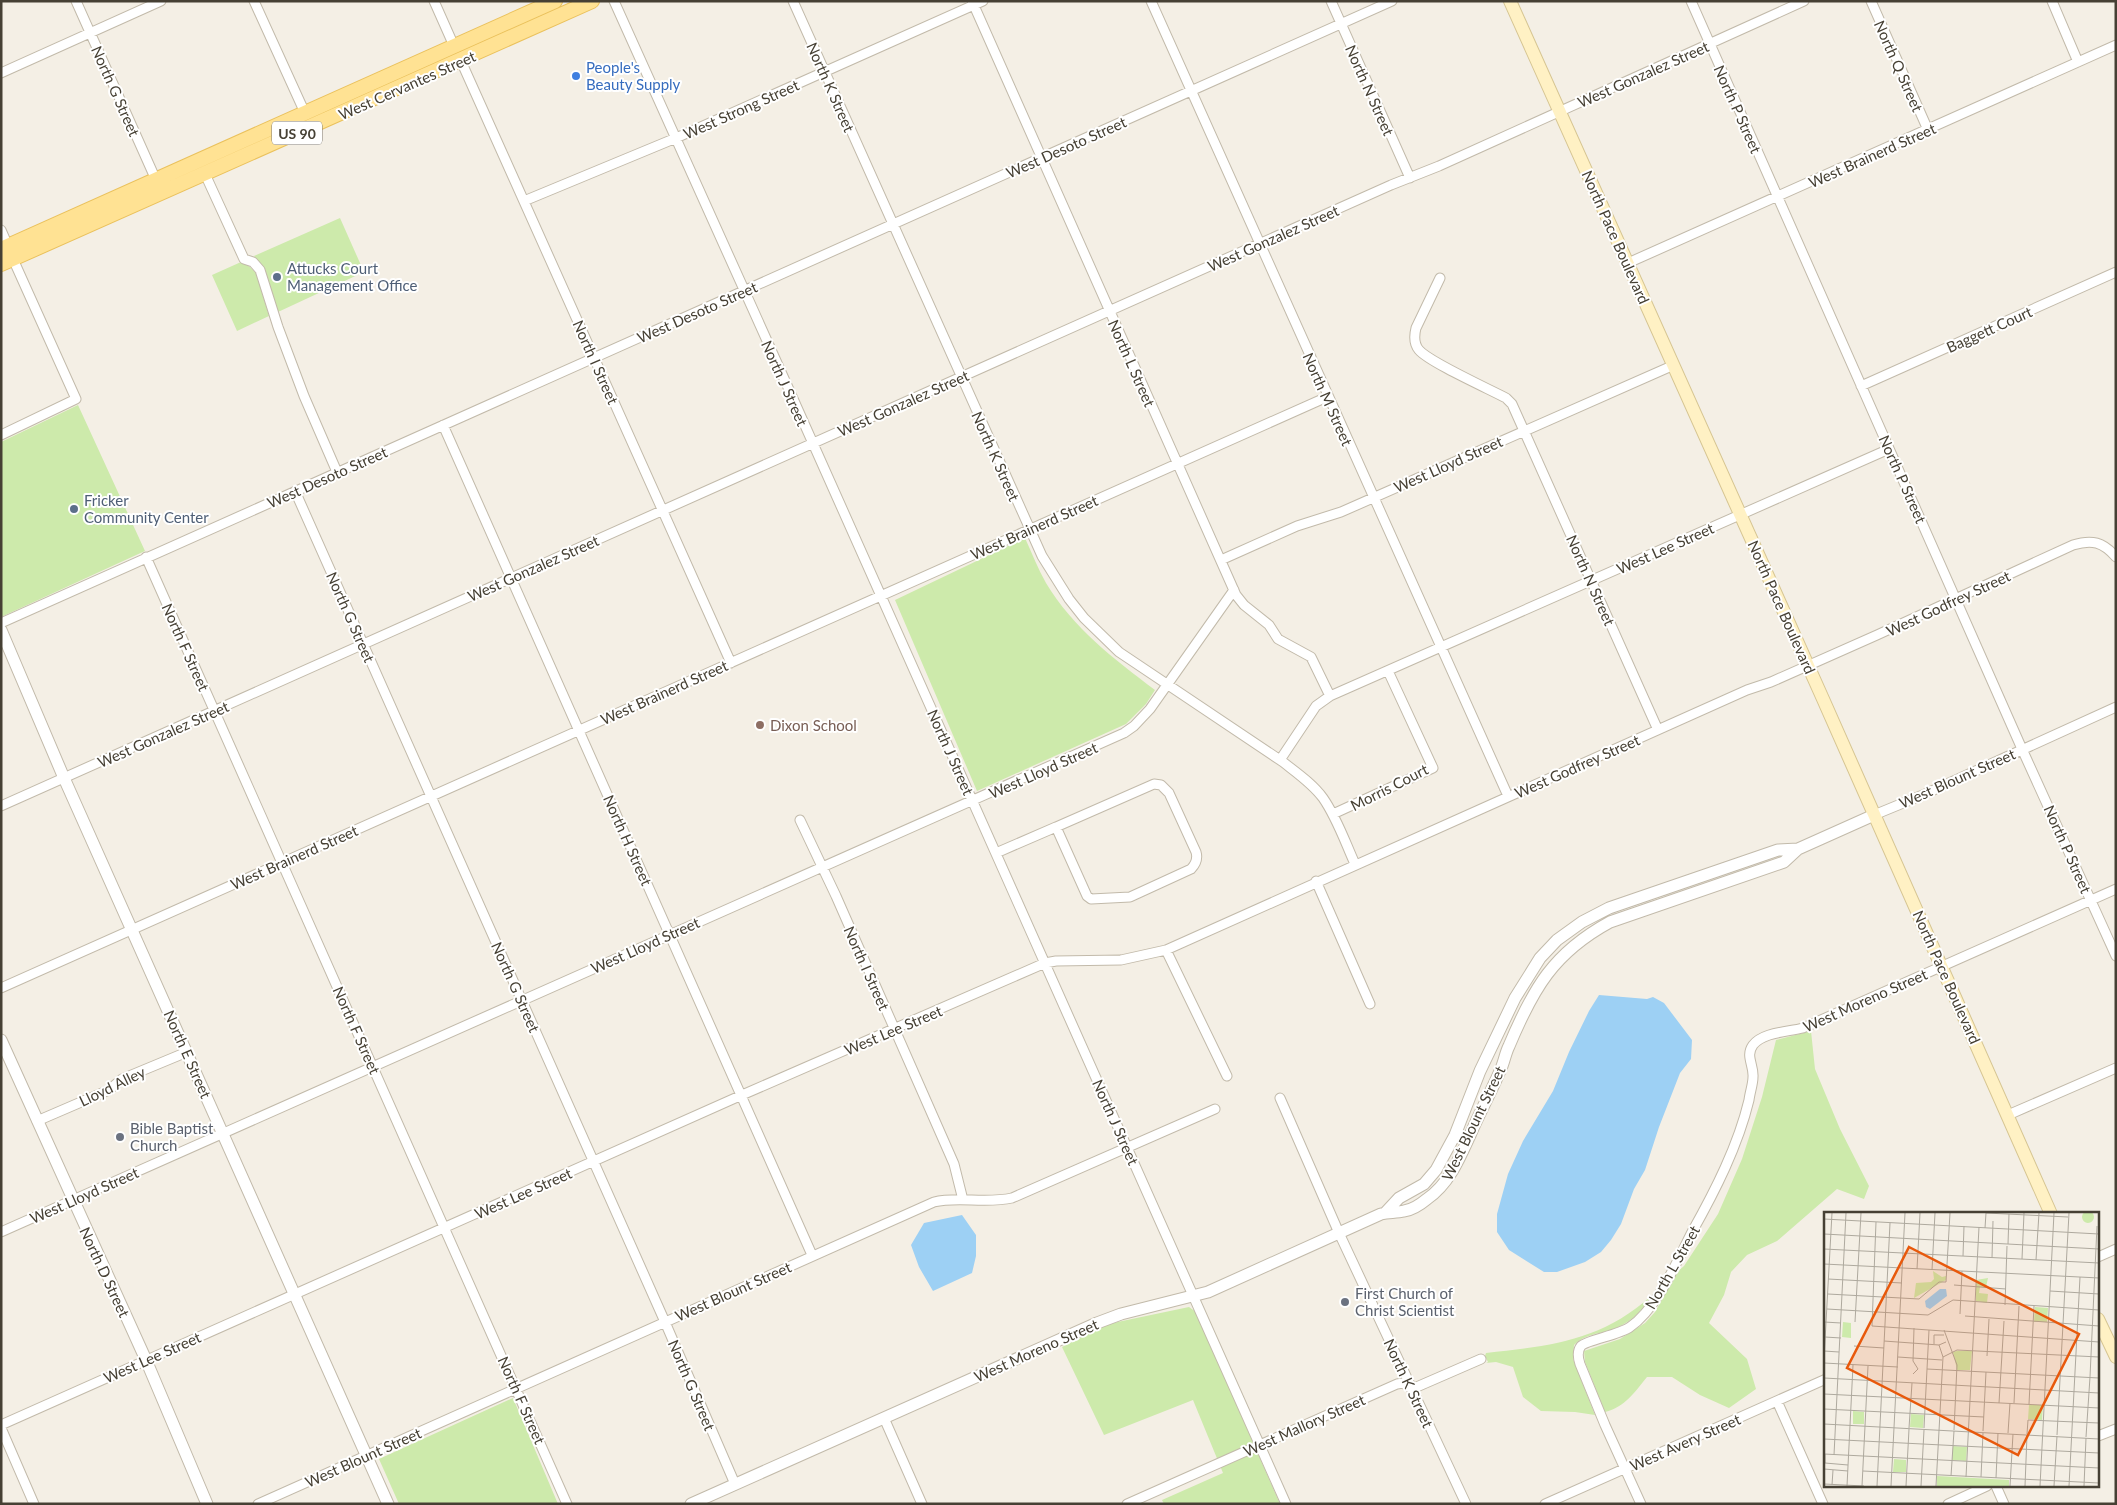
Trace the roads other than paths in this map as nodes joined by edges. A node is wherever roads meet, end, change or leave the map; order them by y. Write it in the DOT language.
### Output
graph roads {
  1 [pos="76,1"];
  2 [pos="161,1"];
  3 [pos="254,1"];
  4 [pos="434,1"];
  5 [pos="555,1"];
  6 [pos="592,1"];
  7 [pos="614,1"];
  8 [pos="793,1"];
  9 [pos="983,1"];
  10 [pos="1151,1"];
  11 [pos="1331,1"];
  12 [pos="1392,1"];
  13 [pos="1510,1"];
  14 [pos="1691,1"];
  15 [pos="1804,1"];
  16 [pos="1871,1"];
  17 [pos="2052,1"];
  18 [pos="973,3"];
  19 [pos="1341,24"];
  20 [pos="90,33"];
  21 [pos="1709,44"];
  22 [pos="2116,45"];
  23 [pos="454,46"];
  24 [pos="461,61"];
  25 [pos="2078,62"];
  26 [pos="824,72"];
  27 [pos="1,73"];
  28 [pos="1190,91"];
  29 [pos="1560,111"];
  30 [pos="305,113"];
  31 [pos="275,126"];
  32 [pos="1928,130"];
  33 [pos="676,138"];
  34 [pos="1042,158"];
  35 [pos="205,174"];
  36 [pos="1410,178"];
  37 [pos="156,180"];
  38 [pos="1778,197"];
  39 [pos="524,202"];
  40 [pos="892,225"];
  41 [pos="87,226"];
  42 [pos="1,230"];
  43 [pos="1259,244"];
  44 [pos="6,255"];
  45 [pos="1628,263"];
  46 [pos="2116,272"];
  47 [pos="1440,278"];
  48 [pos="744,291"];
  49 [pos="1110,311"];
  50 [pos="595,358"];
  51 [pos="1674,365"];
  52 [pos="960,377"];
  53 [pos="1862,386"];
  54 [pos="1327,397"];
  55 [pos="443,425"];
  56 [pos="1524,430"];
  57 [pos="1,435"];
  58 [pos="812,443"];
  59 [pos="1889,449"];
  60 [pos="1177,463"];
  61 [pos="337,472"];
  62 [pos="294,491"];
  63 [pos="1373,497"];
  64 [pos="663,510"];
  65 [pos="1740,514"];
  66 [pos="1030,530"];
  67 [pos="146,557"];
  68 [pos="2116,557"];
  69 [pos="1221,560"];
  70 [pos="511,578"];
  71 [pos="1591,580"];
  72 [pos="1234,590"];
  73 [pos="881,596"];
  74 [pos="1956,599"];
  75 [pos="1,623"];
  76 [pos="1,630"];
  77 [pos="363,644"];
  78 [pos="1440,648"];
  79 [pos="731,663"];
  80 [pos="1808,666"];
  81 [pos="1388,671"];
  82 [pos="1167,685"];
  83 [pos="1330,696"];
  84 [pos="2116,707"];
  85 [pos="214,711"];
  86 [pos="578,730"];
  87 [pos="1658,730"];
  88 [pos="2022,749"];
  89 [pos="1280,760"];
  90 [pos="64,778"];
  91 [pos="431,796"];
  92 [pos="1508,796"];
  93 [pos="973,801"];
  94 [pos="1,806"];
  95 [pos="1333,814"];
  96 [pos="1874,814"];
  97 [pos="800,820"];
  98 [pos="1056,827"];
  99 [pos="1798,849"];
  100 [pos="996,853"];
  101 [pos="282,862"];
  102 [pos="1355,864"];
  103 [pos="822,866"];
  104 [pos="1316,881"];
  105 [pos="2116,889"];
  106 [pos="1653,892"];
  107 [pos="2091,900"];
  108 [pos="1657,905"];
  109 [pos="132,929"];
  110 [pos="670,934"];
  111 [pos="1166,950"];
  112 [pos="2116,956"];
  113 [pos="1045,963"];
  114 [pos="1942,966"];
  115 [pos="1,988"];
  116 [pos="1520,988"];
  117 [pos="1532,996"];
  118 [pos="522,1000"];
  119 [pos="1370,1004"];
  120 [pos="895,1030"];
  121 [pos="1,1040"];
  122 [pos="187,1052"];
  123 [pos="373,1066"];
  124 [pos="2116,1068"];
  125 [pos="1754,1075"];
  126 [pos="1227,1076"];
  127 [pos="742,1095"];
  128 [pos="1280,1098"];
  129 [pos="1215,1109"];
  130 [pos="2008,1115"];
  131 [pos="37,1120"];
  132 [pos="223,1133"];
  133 [pos="1128,1148"];
  134 [pos="594,1161"];
  135 [pos="72,1200"];
  136 [pos="963,1200"];
  137 [pos="1386,1212"];
  138 [pos="2050,1212"];
  139 [pos="445,1228"];
  140 [pos="1,1232"];
  141 [pos="1339,1233"];
  142 [pos="2116,1249"];
  143 [pos="812,1255"];
  144 [pos="2100,1256"];
  145 [pos="295,1294"];
  146 [pos="1194,1296"];
  147 [pos="665,1322"];
  148 [pos="2100,1323"];
  149 [pos="2116,1357"];
  150 [pos="1481,1359"];
  151 [pos="146,1360"];
  152 [pos="1824,1380"];
  153 [pos="516,1388"];
  154 [pos="1412,1389"];
  155 [pos="1777,1401"];
  156 [pos="884,1418"];
  157 [pos="1,1426"];
  158 [pos="2116,1429"];
  159 [pos="2100,1435"];
  160 [pos="1260,1446"];
  161 [pos="367,1455"];
  162 [pos="1625,1468"];
  163 [pos="735,1484"];
  164 [pos="1983,1488"];
  165 [pos="1997,1488"];
  166 [pos="34,1504"];
  167 [pos="207,1504"];
  168 [pos="258,1504"];
  169 [pos="388,1504"];
  170 [pos="568,1504"];
  171 [pos="691,1504"];
  172 [pos="922,1504"];
  173 [pos="1127,1504"];
  174 [pos="1286,1504"];
  175 [pos="1466,1504"];
  176 [pos="1545,1504"];
  177 [pos="1641,1504"];
  178 [pos="1822,1504"];
  179 [pos="1948,1504"];
  180 [pos="2004,1504"];
  1 -- 20 [label="street, North G Street"];
  2 -- 20 [label="street"];
  3 -- 30 [label="street"];
  4 -- 23 [label="street"];
  5 -- 23 [label="main road, West Cervantes Street / US 90"];
  6 -- 24 [label="main road, West Cervantes Street / US 90"];
  7 -- 33 [label="street, North J Street"];
  8 -- 26 [label="street, North K Street"];
  9 -- 18 [label="street, West Strong Street"];
  10 -- 28 [label="street, North M Street"];
  11 -- 19 [label="street, North N Street"];
  12 -- 19 [label="street, West Desoto Street"];
  13 -- 29 [label="main road, North Pace Boulevard"];
  14 -- 21 [label="street, North P Street"];
  15 -- 21 [label="street, West Gonzalez Street"];
  16 -- 32 [label="street, North Q Street"];
  17 -- 25 [label="street"];
  18 -- 26 [label="street, West Strong Street"];
  18 -- 34 [label="street, North L Street"];
  19 -- 28 [label="street, West Desoto Street"];
  19 -- 36 [label="street, North N Street"];
  20 -- 27 [label="street"];
  20 -- 37 [label="street, North G Street"];
  21 -- 29 [label="street, West Gonzalez Street"];
  21 -- 38 [label="street, North P Street"];
  22 -- 25 [label="street, West Brainerd Street"];
  23 -- 30 [label="main road, West Cervantes Street / US 90"];
  24 -- 35 [label="main road, West Cervantes Street / US 90"];
  24 -- 39 [label="street, North I Street"];
  25 -- 32 [label="street, West Brainerd Street"];
  26 -- 33 [label="street, West Strong Street"];
  26 -- 40 [label="street, North K Street"];
  28 -- 34 [label="street, West Desoto Street"];
  28 -- 43 [label="street, North M Street"];
  29 -- 36 [label="street, West Gonzalez Street"];
  29 -- 45 [label="main road, North Pace Boulevard"];
  30 -- 31 [label="main road, West Cervantes Street / US 90"];
  31 -- 35 [label="main road"];
  31 -- 37 [label="main road, West Cervantes Street / US 90"];
  32 -- 38 [label="street, West Brainerd Street"];
  33 -- 39 [label="street, West Strong Street"];
  33 -- 48 [label="street, North J Street"];
  34 -- 40 [label="street, West Desoto Street"];
  34 -- 49 [label="street, North L Street"];
  35 -- 41 [label="main road, West Cervantes Street / US 90"];
  35 -- 61 [label="street"];
  36 -- 43 [label="street, West Gonzalez Street"];
  37 -- 41 [label="main road"];
  37 -- 44 [label="main road, West Cervantes Street / US 90"];
  38 -- 45 [label="street, West Brainerd Street"];
  38 -- 53 [label="street, North P Street"];
  39 -- 50 [label="street, North I Street"];
  40 -- 48 [label="street, West Desoto Street"];
  40 -- 52 [label="street, North K Street"];
  41 -- 44 [label="main road, West Cervantes Street / US 90"];
  42 -- 44 [label="street"];
  43 -- 49 [label="street, West Gonzalez Street"];
  43 -- 54 [label="street, North M Street"];
  44 -- 57 [label="street"];
  45 -- 51 [label="main road, North Pace Boulevard"];
  46 -- 53 [label="street, Baggett Court"];
  47 -- 56 [label="street, North N Street"];
  48 -- 50 [label="street, West Desoto Street"];
  48 -- 58 [label="street, North J Street"];
  49 -- 52 [label="street, West Gonzalez Street"];
  49 -- 60 [label="street, North L Street"];
  50 -- 55 [label="street, West Desoto Street"];
  50 -- 64 [label="street, North I Street"];
  51 -- 56 [label="street, West Lloyd Street"];
  51 -- 65 [label="main road, North Pace Boulevard"];
  52 -- 58 [label="street, West Gonzalez Street"];
  52 -- 66 [label="street, North K Street"];
  53 -- 59 [label="street, North P Street"];
  54 -- 60 [label="street, West Brainerd Street"];
  54 -- 63 [label="street, North M Street"];
  55 -- 61 [label="street, West Desoto Street"];
  55 -- 70 [label="street, North H Street"];
  56 -- 63 [label="street, West Lloyd Street"];
  56 -- 71 [label="street, North N Street"];
  58 -- 64 [label="street, West Gonzalez Street"];
  58 -- 73 [label="street, North J Street"];
  59 -- 65 [label="street, West Lee Street"];
  59 -- 74 [label="street, North P Street"];
  60 -- 66 [label="street, West Brainerd Street"];
  60 -- 69 [label="street, North L Street"];
  61 -- 62 [label="street, West Desoto Street"];
  62 -- 67 [label="street, West Desoto Street"];
  62 -- 77 [label="street, North G Street"];
  63 -- 69 [label="street, West Lloyd Street"];
  63 -- 78 [label="street, North M Street"];
  64 -- 70 [label="street, West Gonzalez Street"];
  64 -- 79 [label="street, North I Street"];
  65 -- 71 [label="street, West Lee Street"];
  65 -- 80 [label="main road, North Pace Boulevard"];
  66 -- 73 [label="street, West Brainerd Street"];
  66 -- 82 [label="street, North K Street"];
  67 -- 75 [label="street, West Desoto Street"];
  67 -- 85 [label="street, North F Street"];
  68 -- 74 [label="street, West Godfrey Street"];
  69 -- 72 [label="street, North L Street"];
  70 -- 77 [label="street, West Gonzalez Street"];
  70 -- 86 [label="street, North H Street"];
  71 -- 78 [label="street, West Lee Street"];
  71 -- 87 [label="street, North N Street"];
  72 -- 82 [label="street, West Lloyd Street"];
  72 -- 83 [label="street, North L Street"];
  73 -- 79 [label="street, West Brainerd Street"];
  73 -- 93 [label="street, North J Street"];
  74 -- 80 [label="street, West Godfrey Street"];
  74 -- 88 [label="street, North P Street"];
  76 -- 90 [label="street, North E Street"];
  77 -- 85 [label="street, West Gonzalez Street"];
  77 -- 91 [label="street, North G Street"];
  78 -- 81 [label="street"];
  78 -- 92 [label="street, North M Street"];
  79 -- 86 [label="street, West Brainerd Street"];
  80 -- 87 [label="street, West Godfrey Street"];
  80 -- 96 [label="main road, North Pace Boulevard"];
  81 -- 83 [label="street"];
  81 -- 95 [label="street, Morris Court"];
  82 -- 89 [label="street, North K Street"];
  82 -- 93 [label="street, West Lloyd Street"];
  83 -- 89 [label="street"];
  84 -- 88 [label="street, West Blount Street"];
  85 -- 90 [label="street, West Gonzalez Street"];
  85 -- 101 [label="street, North F Street"];
  86 -- 91 [label="street, West Brainerd Street"];
  86 -- 110 [label="street, North H Street"];
  87 -- 92 [label="street, West Godfrey Street"];
  88 -- 96 [label="street, West Blount Street"];
  88 -- 107 [label="street, North P Street"];
  89 -- 95 [label="street, North K Street"];
  90 -- 94 [label="street, West Gonzalez Street"];
  90 -- 109 [label="street, North E Street"];
  91 -- 101 [label="street, West Brainerd Street"];
  91 -- 118 [label="street, North G Street"];
  92 -- 102 [label="street, West Godfrey Street"];
  93 -- 100 [label="street, North J Street"];
  93 -- 103 [label="street, West Lloyd Street"];
  95 -- 102 [label="street, North K Street"];
  96 -- 99 [label="street, West Blount Street"];
  96 -- 114 [label="main road, North Pace Boulevard"];
  97 -- 103 [label="street, North I Street"];
  98 -- 98 [label="street"];
  98 -- 100 [label="street"];
  99 -- 106 [label="street, West Blount Street"];
  99 -- 108 [label="street, West Blount Street"];
  100 -- 113 [label="street, North J Street"];
  101 -- 109 [label="street, West Brainerd Street"];
  101 -- 123 [label="street, North F Street"];
  102 -- 104 [label="street, West Godfrey Street"];
  103 -- 110 [label="street, West Lloyd Street"];
  103 -- 120 [label="street, North I Street"];
  104 -- 111 [label="street, West Godfrey Street"];
  104 -- 119 [label="street"];
  105 -- 107 [label="street, West Moreno Street"];
  106 -- 108 [label="street"];
  106 -- 116 [label="street, West Blount Street"];
  107 -- 112 [label="street, North P Street"];
  107 -- 114 [label="street, West Moreno Street"];
  108 -- 117 [label="street, West Blount Street"];
  109 -- 115 [label="street, West Brainerd Street"];
  109 -- 122 [label="street, North E Street"];
  110 -- 118 [label="street, West Lloyd Street"];
  110 -- 127 [label="street, North H Street"];
  111 -- 113 [label="street, West Godfrey Street"];
  111 -- 126 [label="street"];
  113 -- 120 [label="street, West Lee Street"];
  113 -- 133 [label="street, North J Street"];
  114 -- 125 [label="street, West Moreno Street"];
  114 -- 130 [label="main road, North Pace Boulevard"];
  116 -- 117 [label="street"];
  116 -- 137 [label="street, West Blount Street"];
  117 -- 137 [label="street, West Blount Street"];
  118 -- 123 [label="street, West Lloyd Street"];
  118 -- 134 [label="street, North G Street"];
  120 -- 127 [label="street, West Lee Street"];
  120 -- 136 [label="street, North I Street"];
  121 -- 131 [label="street, North D Street"];
  122 -- 131 [label="street, Lloyd Alley"];
  122 -- 132 [label="street, North E Street"];
  123 -- 132 [label="street, West Lloyd Street"];
  123 -- 139 [label="street, North F Street"];
  124 -- 130 [label="street"];
  125 -- 162 [label="street, North L Street"];
  127 -- 134 [label="street, West Lee Street"];
  127 -- 143 [label="street, North H Street"];
  128 -- 141 [label="street, North K Street"];
  129 -- 133 [label="street, West Blount Street"];
  130 -- 138 [label="main road, North Pace Boulevard"];
  131 -- 135 [label="street, North D Street"];
  132 -- 135 [label="street, West Lloyd Street"];
  132 -- 145 [label="street, North E Street"];
  133 -- 136 [label="street, West Blount Street"];
  133 -- 146 [label="street, North J Street"];
  134 -- 139 [label="street, West Lee Street"];
  134 -- 147 [label="street, North G Street"];
  135 -- 140 [label="street, West Lloyd Street"];
  135 -- 151 [label="street, North D Street"];
  136 -- 143 [label="street, West Blount Street"];
  137 -- 141 [label="street, West Moreno Street"];
  139 -- 145 [label="street, West Lee Street"];
  139 -- 153 [label="street, North F Street"];
  141 -- 146 [label="street, West Moreno Street"];
  141 -- 154 [label="street, North K Street"];
  142 -- 144 [label="street"];
  143 -- 147 [label="street, West Blount Street"];
  145 -- 151 [label="street, West Lee Street"];
  145 -- 161 [label="street, North E Street"];
  146 -- 156 [label="street, West Moreno Street"];
  146 -- 160 [label="street, North J Street"];
  147 -- 153 [label="street, West Blount Street"];
  147 -- 163 [label="street, North G Street"];
  148 -- 149 [label="main road"];
  150 -- 154 [label="street, West Mallory Street"];
  151 -- 157 [label="street, West Lee Street"];
  151 -- 167 [label="street, North D Street"];
  152 -- 155 [label="street, West Avery Street"];
  153 -- 161 [label="street, West Blount Street"];
  153 -- 170 [label="street, North F Street"];
  154 -- 160 [label="street, West Mallory Street"];
  154 -- 175 [label="street, North K Street"];
  155 -- 162 [label="street, West Avery Street"];
  155 -- 178 [label="street"];
  156 -- 163 [label="street, West Moreno Street"];
  156 -- 172 [label="street"];
  157 -- 166 [label="street"];
  158 -- 159 [label="street"];
  160 -- 173 [label="street, West Mallory Street"];
  160 -- 174 [label="street, North J Street"];
  161 -- 168 [label="street, West Blount Street"];
  161 -- 169 [label="street, North E Street"];
  162 -- 176 [label="street, West Avery Street"];
  162 -- 177 [label="street, North L Street"];
  163 -- 171 [label="street, West Moreno Street"];
  164 -- 179 [label="street"];
  165 -- 180 [label="street"];
}
